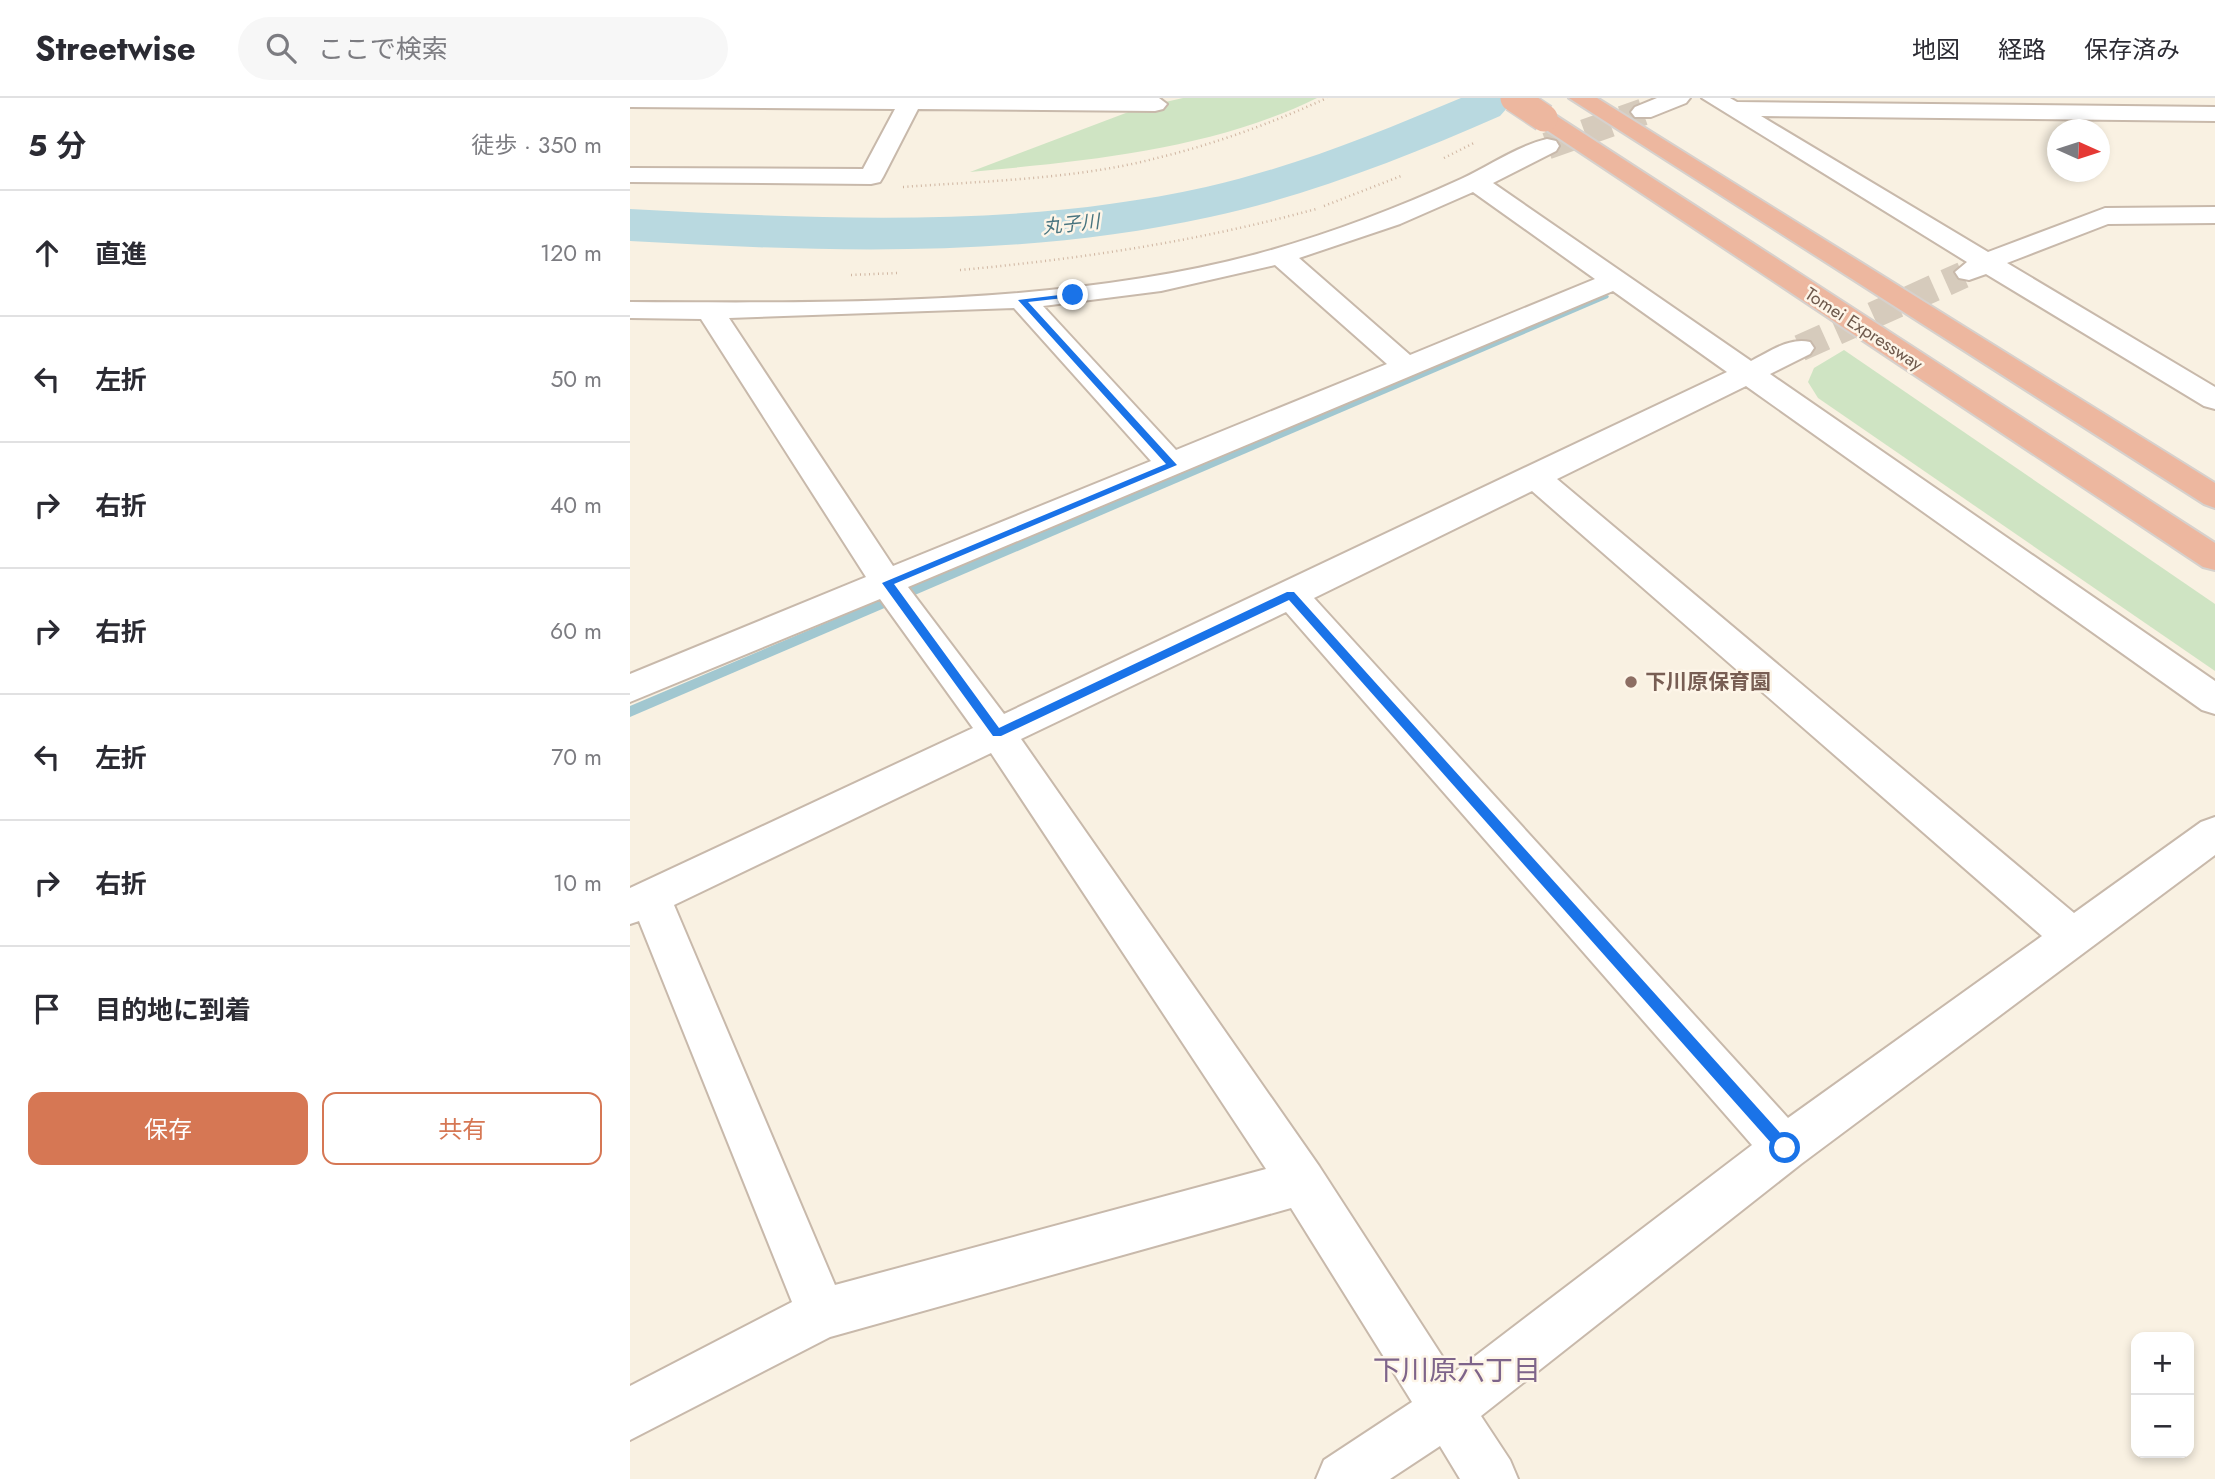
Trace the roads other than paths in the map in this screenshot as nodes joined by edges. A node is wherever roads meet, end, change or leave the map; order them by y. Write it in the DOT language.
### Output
graph roads {
  1 [pos="1514,98"];
  2 [pos="1581,98"];
  3 [pos="1678,98"];
  4 [pos="644,100"];
  5 [pos="911,101"];
  6 [pos="1155,104"];
  7 [pos="1724,104"];
  8 [pos="1643,112"];
  9 [pos="2215,114"];
  10 [pos="630,125"];
  11 [pos="1545,132"];
  12 [pos="630,175"];
  13 [pos="1478,183"];
  14 [pos="2209,226"];
  15 [pos="1280,256"];
  16 [pos="1988,263"];
  17 [pos="1963,275"];
  18 [pos="1616,280"];
  19 [pos="1022,300"];
  20 [pos="630,310"];
  21 [pos="710,311"];
  22 [pos="1800,348"];
  23 [pos="1407,367"];
  24 [pos="1752,373"];
  25 [pos="2215,400"];
  26 [pos="1172,465"];
  27 [pos="1534,476"];
  28 [pos="2215,496"];
  29 [pos="2215,559"];
  30 [pos="887,583"];
  31 [pos="1291,595"];
  32 [pos="630,689"];
  33 [pos="2215,700"];
  34 [pos="997,733"];
  35 [pos="2215,833"];
  36 [pos="640,902"];
  37 [pos="2072,937"];
  38 [pos="1785,1148"];
  39 [pos="1302,1182"];
  40 [pos="822,1314"];
  41 [pos="1447,1410"];
  42 [pos="630,1414"];
  43 [pos="1343,1479"];
  44 [pos="1491,1479"];
  1 -- 11 [label="highway, Tomei Expressway, bridge"];
  2 -- 28 [label="highway"];
  3 -- 8 [label="street"];
  4 -- 5 [label="street"];
  4 -- 10 [label="street"];
  5 -- 6 [label="street"];
  5 -- 12 [label="street"];
  7 -- 9 [label="street"];
  7 -- 16 [label="street"];
  11 -- 13 [label="street"];
  11 -- 29 [label="highway, Tomei Expressway"];
  13 -- 15 [label="street"];
  13 -- 18 [label="street"];
  14 -- 16 [label="street"];
  15 -- 19 [label="street"];
  15 -- 23 [label="street"];
  16 -- 17 [label="street"];
  16 -- 25 [label="street"];
  18 -- 23 [label="street"];
  18 -- 24 [label="street"];
  19 -- 21 [label="street"];
  19 -- 26 [label="street"];
  20 -- 21 [label="street"];
  21 -- 30 [label="street"];
  22 -- 24 [label="street"];
  23 -- 26 [label="street"];
  24 -- 27 [label="street"];
  24 -- 33 [label="street"];
  26 -- 30 [label="street"];
  27 -- 31 [label="street"];
  27 -- 37 [label="street"];
  30 -- 32 [label="street"];
  30 -- 34 [label="street"];
  31 -- 34 [label="street"];
  31 -- 38 [label="street"];
  34 -- 36 [label="street"];
  34 -- 39 [label="street"];
  35 -- 37 [label="street"];
  36 -- 40 [label="street"];
  37 -- 38 [label="street"];
  38 -- 41 [label="street"];
  39 -- 40 [label="street"];
  39 -- 41 [label="street"];
  40 -- 42 [label="street"];
  41 -- 43 [label="street"];
  41 -- 44 [label="street"];
}
